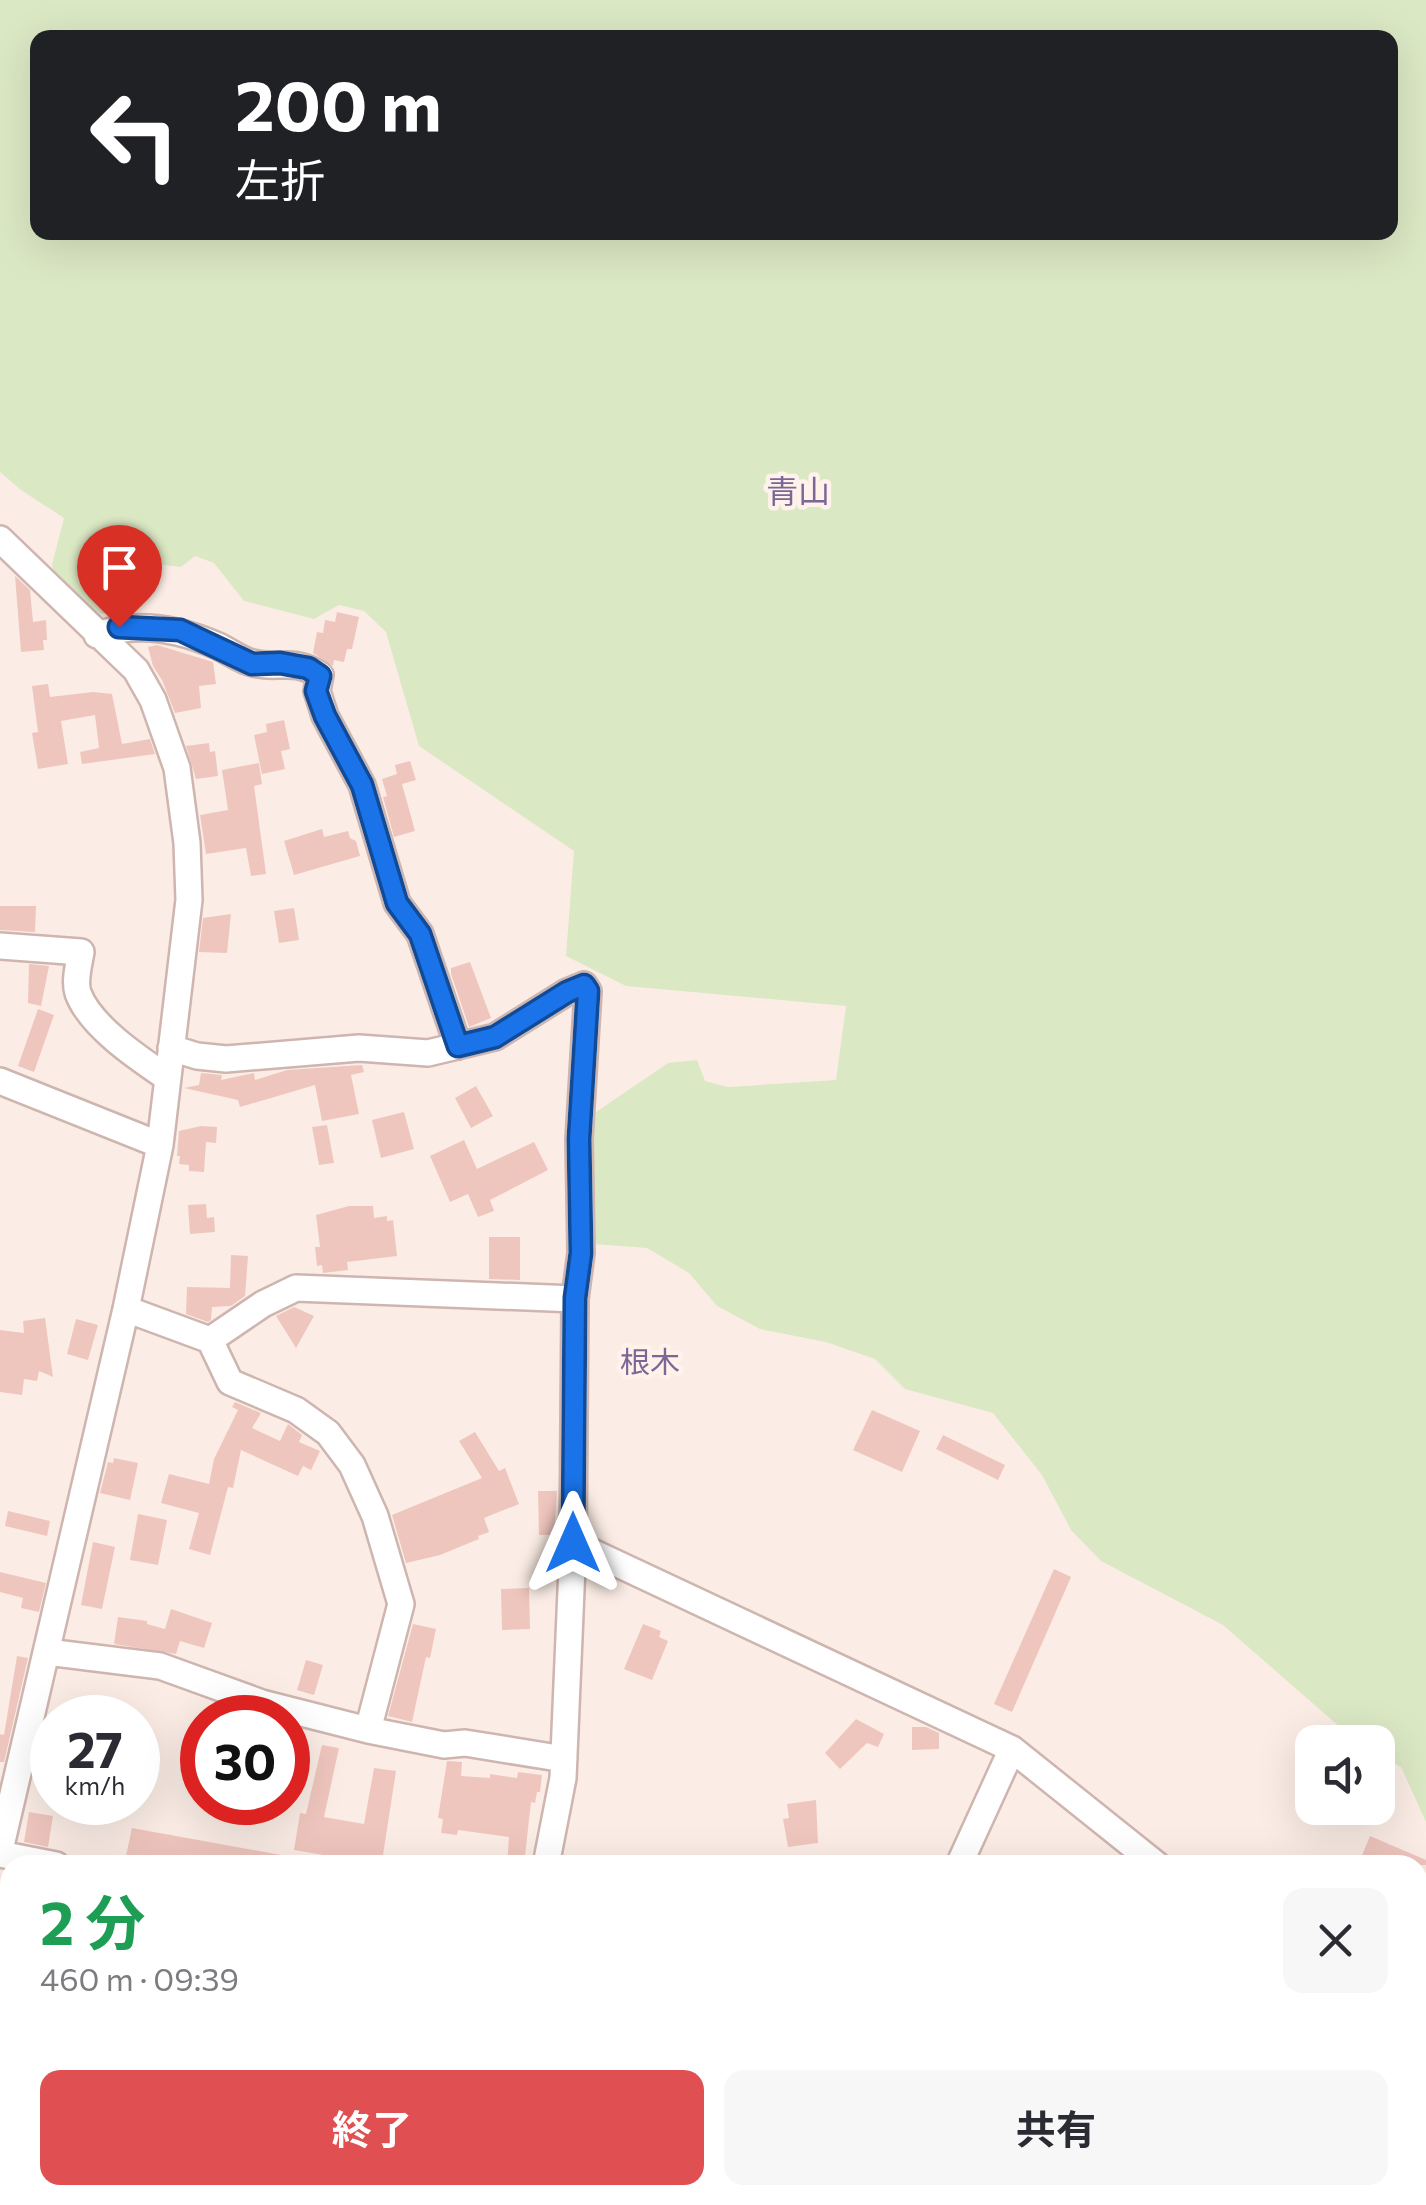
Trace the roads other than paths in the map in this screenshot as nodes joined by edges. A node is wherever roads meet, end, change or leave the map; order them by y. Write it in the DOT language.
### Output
graph roads {
  1 [pos="0,539"];
  2 [pos="97,635"];
  3 [pos="0,946"];
  4 [pos="458,1046"];
  5 [pos="171,1048"];
  6 [pos="166,1077"];
  7 [pos="0,1080"];
  8 [pos="160,1144"];
  9 [pos="575,1298"];
  10 [pos="126,1310"];
  11 [pos="210,1340"];
  12 [pos="573,1543"];
  13 [pos="48,1652"];
  14 [pos="368,1730"];
  15 [pos="1012,1749"];
  16 [pos="564,1759"];
  17 [pos="0,1852"];
  18 [pos="548,1855"];
  19 [pos="964,1855"];
  20 [pos="1145,1855"];
  1 -- 2 [label="street"];
  2 -- 4 [label="street"];
  2 -- 5 [label="street"];
  3 -- 6 [label="street"];
  4 -- 5 [label="street"];
  4 -- 9 [label="street"];
  5 -- 6 [label="street"];
  6 -- 8 [label="street"];
  7 -- 8 [label="street"];
  8 -- 10 [label="street"];
  9 -- 11 [label="street"];
  9 -- 12 [label="street"];
  10 -- 11 [label="street"];
  10 -- 13 [label="street"];
  11 -- 14 [label="street"];
  12 -- 15 [label="street"];
  12 -- 16 [label="street"];
  13 -- 14 [label="street"];
  13 -- 17 [label="street"];
  14 -- 16 [label="street"];
  15 -- 19 [label="street"];
  15 -- 20 [label="street"];
  16 -- 18 [label="street"];
}
